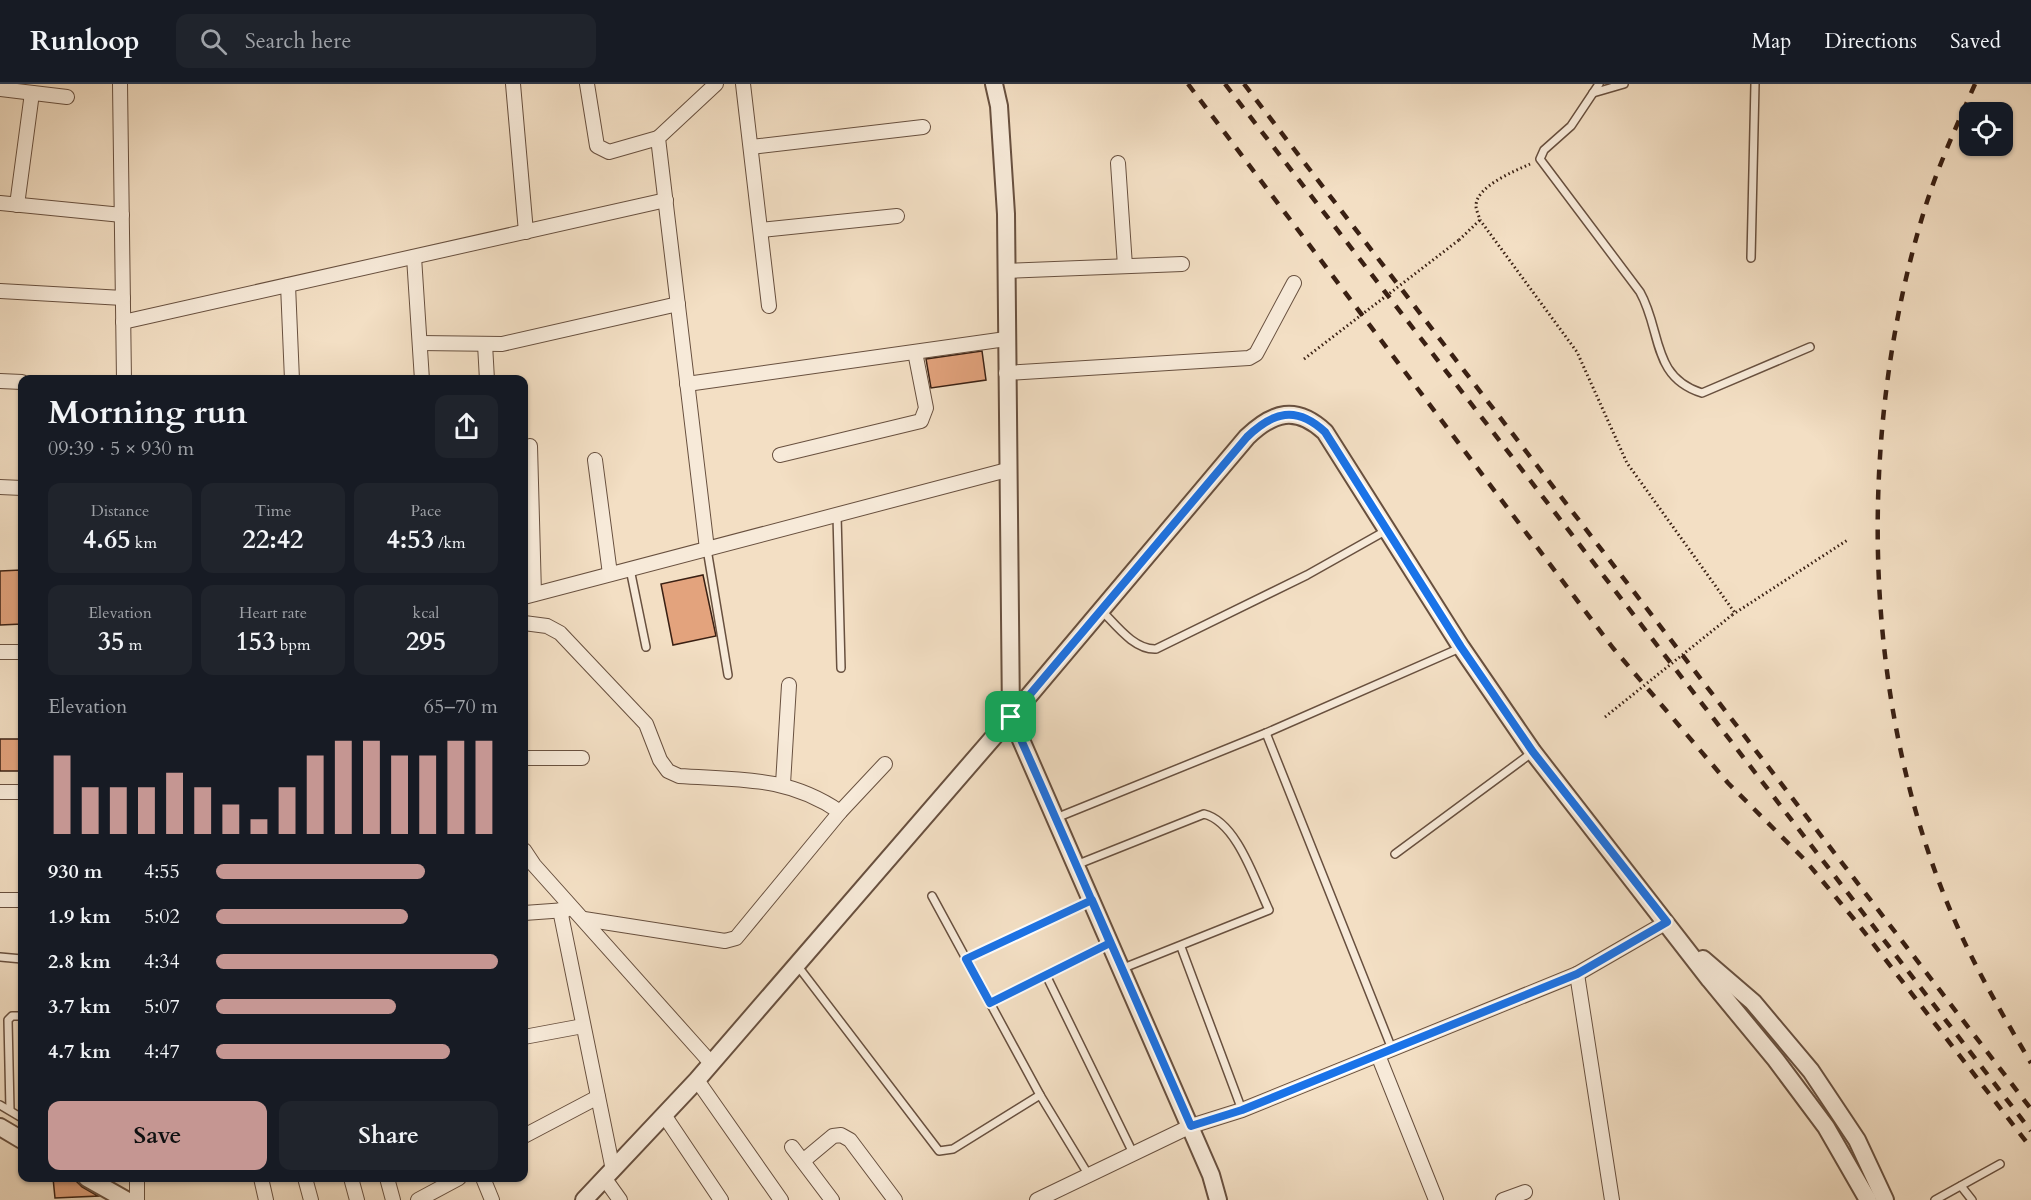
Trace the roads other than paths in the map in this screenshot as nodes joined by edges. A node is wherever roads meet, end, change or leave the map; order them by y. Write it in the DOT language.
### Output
graph roads {
  1 [pos="120,84"];
  2 [pos="513,84"];
  3 [pos="587,84"];
  4 [pos="716,84"];
  5 [pos="742,84"];
  6 [pos="994,84"];
  7 [pos="1599,84"];
  8 [pos="1624,84"];
  9 [pos="1755,84"];
  10 [pos="0,88"];
  11 [pos="32,93"];
  12 [pos="1593,93"];
  13 [pos="67,97"];
  14 [pos="922,127"];
  15 [pos="658,138"];
  16 [pos="751,147"];
  17 [pos="1118,162"];
  18 [pos="666,200"];
  19 [pos="0,203"];
  20 [pos="17,205"];
  21 [pos="122,215"];
  22 [pos="897,216"];
  23 [pos="761,231"];
  24 [pos="526,232"];
  25 [pos="414,256"];
  26 [pos="1751,258"];
  27 [pos="1182,264"];
  28 [pos="1125,266"];
  29 [pos="1006,271"];
  30 [pos="1294,283"];
  31 [pos="288,285"];
  32 [pos="0,291"];
  33 [pos="123,298"];
  34 [pos="678,304"];
  35 [pos="769,306"];
  36 [pos="123,322"];
  37 [pos="1006,339"];
  38 [pos="420,343"];
  39 [pos="485,344"];
  40 [pos="1810,347"];
  41 [pos="915,352"];
  42 [pos="1006,373"];
  43 [pos="124,375"];
  44 [pos="292,375"];
  45 [pos="422,375"];
  46 [pos="487,375"];
  47 [pos="0,381"];
  48 [pos="18,382"];
  49 [pos="687,384"];
  50 [pos="530,446"];
  51 [pos="780,454"];
  52 [pos="595,460"];
  53 [pos="1007,470"];
  54 [pos="0,488"];
  55 [pos="18,488"];
  56 [pos="837,514"];
  57 [pos="1387,530"];
  58 [pos="707,549"];
  59 [pos="630,569"];
  60 [pos="610,574"];
  61 [pos="529,595"];
  62 [pos="1101,610"];
  63 [pos="528,624"];
  64 [pos="646,646"];
  65 [pos="1461,647"];
  66 [pos="0,652"];
  67 [pos="18,652"];
  68 [pos="841,668"];
  69 [pos="728,675"];
  70 [pos="789,685"];
  71 [pos="1011,717"];
  72 [pos="1266,734"];
  73 [pos="1533,752"];
  74 [pos="528,758"];
  75 [pos="582,758"];
  76 [pos="885,764"];
  77 [pos="783,784"];
  78 [pos="0,792"];
  79 [pos="18,792"];
  80 [pos="0,804"];
  81 [pos="840,812"];
  82 [pos="1056,818"];
  83 [pos="1395,854"];
  84 [pos="528,855"];
  85 [pos="1076,866"];
  86 [pos="932,896"];
  87 [pos="0,900"];
  88 [pos="18,900"];
  89 [pos="1092,900"];
  90 [pos="560,910"];
  91 [pos="528,913"];
  92 [pos="580,914"];
  93 [pos="1667,922"];
  94 [pos="1681,941"];
  95 [pos="1110,943"];
  96 [pos="1181,947"];
  97 [pos="0,957"];
  98 [pos="18,959"];
  99 [pos="966,959"];
  100 [pos="796,965"];
  101 [pos="1121,969"];
  102 [pos="1577,974"];
  103 [pos="1046,975"];
  104 [pos="990,1003"];
  105 [pos="18,1016"];
  106 [pos="584,1026"];
  107 [pos="528,1036"];
  108 [pos="1392,1049"];
  109 [pos="1378,1055"];
  110 [pos="711,1063"];
  111 [pos="697,1080"];
  112 [pos="1040,1095"];
  113 [pos="598,1097"];
  114 [pos="0,1104"];
  115 [pos="10,1110"];
  116 [pos="1242,1110"];
  117 [pos="18,1115"];
  118 [pos="664,1115"];
  119 [pos="1191,1126"];
  120 [pos="0,1127"];
  121 [pos="528,1134"];
  122 [pos="18,1138"];
  123 [pos="792,1147"];
  124 [pos="1133,1154"];
  125 [pos="803,1161"];
  126 [pos="2000,1164"];
  127 [pos="609,1174"];
  128 [pos="1088,1174"];
  129 [pos="94,1182"];
  130 [pos="137,1182"];
  131 [pos="262,1182"];
  132 [pos="306,1182"];
  133 [pos="352,1182"];
  134 [pos="388,1182"];
  135 [pos="452,1182"];
  136 [pos="485,1182"];
  137 [pos="1961,1186"];
  138 [pos="1525,1192"];
  139 [pos="126,1200"];
  140 [pos="137,1200"];
  141 [pos="266,1200"];
  142 [pos="310,1200"];
  143 [pos="357,1200"];
  144 [pos="393,1200"];
  145 [pos="418,1200"];
  146 [pos="492,1200"];
  147 [pos="584,1200"];
  148 [pos="620,1200"];
  149 [pos="721,1200"];
  150 [pos="781,1200"];
  151 [pos="832,1200"];
  152 [pos="895,1200"];
  153 [pos="1036,1200"];
  154 [pos="1218,1200"];
  155 [pos="1436,1200"];
  156 [pos="1503,1200"];
  157 [pos="1612,1200"];
  158 [pos="1868,1200"];
  159 [pos="1885,1200"];
  160 [pos="1935,1200"];
  161 [pos="1972,1200"];
  1 -- 21 [label="street"];
  2 -- 24 [label="street"];
  3 -- 15 [label="street"];
  4 -- 15 [label="street"];
  5 -- 16 [label="street"];
  6 -- 29 [label="street"];
  7 -- 12 [label="lane"];
  8 -- 12 [label="lane"];
  9 -- 26 [label="lane"];
  10 -- 11 [label="street"];
  11 -- 13 [label="street"];
  11 -- 20 [label="street"];
  12 -- 40 [label="lane"];
  14 -- 16 [label="street"];
  15 -- 18 [label="street"];
  16 -- 23 [label="street"];
  17 -- 28 [label="street"];
  18 -- 24 [label="street"];
  18 -- 34 [label="street"];
  19 -- 20 [label="street"];
  20 -- 21 [label="street"];
  21 -- 33 [label="street"];
  22 -- 23 [label="street"];
  23 -- 35 [label="street"];
  24 -- 25 [label="street"];
  25 -- 31 [label="street"];
  25 -- 38 [label="street"];
  27 -- 28 [label="street"];
  28 -- 29 [label="street"];
  29 -- 37 [label="street"];
  30 -- 42 [label="street"];
  31 -- 36 [label="street"];
  31 -- 44 [label="street"];
  32 -- 33 [label="street"];
  33 -- 36 [label="street"];
  34 -- 39 [label="street"];
  34 -- 49 [label="street"];
  36 -- 43 [label="street"];
  37 -- 41 [label="street"];
  37 -- 42 [label="street"];
  38 -- 39 [label="street"];
  38 -- 45 [label="street"];
  39 -- 46 [label="street"];
  41 -- 49 [label="street"];
  41 -- 51 [label="street"];
  42 -- 53 [label="street"];
  47 -- 48 [label="street"];
  49 -- 58 [label="street"];
  50 -- 61 [label="street"];
  52 -- 60 [label="street"];
  53 -- 56 [label="street"];
  53 -- 71 [label="street"];
  54 -- 55 [label="street"];
  56 -- 58 [label="street"];
  56 -- 68 [label="lane"];
  57 -- 62 [label="lane"];
  57 -- 62 [label="street"];
  57 -- 65 [label="street"];
  58 -- 59 [label="street"];
  58 -- 69 [label="lane"];
  59 -- 60 [label="street"];
  59 -- 64 [label="lane"];
  60 -- 61 [label="street"];
  62 -- 71 [label="street"];
  63 -- 77 [label="street"];
  65 -- 72 [label="lane"];
  65 -- 73 [label="street"];
  66 -- 67 [label="street"];
  70 -- 77 [label="street"];
  71 -- 82 [label="street"];
  71 -- 100 [label="street"];
  72 -- 82 [label="lane"];
  72 -- 108 [label="lane"];
  73 -- 83 [label="lane"];
  73 -- 93 [label="street"];
  74 -- 75 [label="street"];
  76 -- 81 [label="street"];
  77 -- 81 [label="street"];
  78 -- 79 [label="street"];
  78 -- 80 [label="street"];
  81 -- 92 [label="street"];
  82 -- 85 [label="street"];
  84 -- 92 [label="street"];
  85 -- 89 [label="street"];
  85 -- 96 [label="lane"];
  86 -- 99 [label="lane"];
  87 -- 88 [label="street"];
  89 -- 95 [label="street"];
  89 -- 99 [label="lane"];
  90 -- 91 [label="street"];
  90 -- 92 [label="street"];
  90 -- 106 [label="street"];
  92 -- 110 [label="street"];
  93 -- 94 [label="street"];
  93 -- 102 [label="street"];
  94 -- 158 [label="street"];
  94 -- 159 [label="street"];
  95 -- 101 [label="street"];
  95 -- 103 [label="lane"];
  96 -- 101 [label="lane"];
  96 -- 116 [label="lane"];
  97 -- 98 [label="lane"];
  99 -- 104 [label="lane"];
  100 -- 110 [label="street"];
  100 -- 112 [label="lane"];
  101 -- 119 [label="street"];
  102 -- 108 [label="street"];
  102 -- 157 [label="street"];
  103 -- 104 [label="lane"];
  103 -- 124 [label="lane"];
  104 -- 112 [label="lane"];
  105 -- 115 [label="lane"];
  106 -- 107 [label="street"];
  106 -- 113 [label="street"];
  108 -- 109 [label="street"];
  109 -- 116 [label="street"];
  109 -- 155 [label="street"];
  110 -- 111 [label="street"];
  111 -- 118 [label="street"];
  111 -- 150 [label="street"];
  112 -- 128 [label="lane"];
  113 -- 121 [label="street"];
  113 -- 127 [label="street"];
  114 -- 115 [label="lane"];
  115 -- 117 [label="lane"];
  116 -- 119 [label="street"];
  118 -- 127 [label="street"];
  118 -- 149 [label="street"];
  119 -- 124 [label="street"];
  119 -- 154 [label="street"];
  120 -- 122 [label="street"];
  123 -- 125 [label="street"];
  124 -- 128 [label="street"];
  125 -- 151 [label="street"];
  125 -- 152 [label="street"];
  126 -- 137 [label="lane"];
  127 -- 147 [label="street"];
  127 -- 148 [label="street"];
  128 -- 153 [label="street"];
  129 -- 139 [label="street"];
  130 -- 140 [label="street"];
  131 -- 141 [label="street"];
  132 -- 142 [label="street"];
  133 -- 143 [label="street"];
  134 -- 144 [label="street"];
  135 -- 145 [label="street"];
  136 -- 146 [label="street"];
  137 -- 160 [label="lane"];
  137 -- 161 [label="lane"];
  138 -- 156 [label="street"];
}
